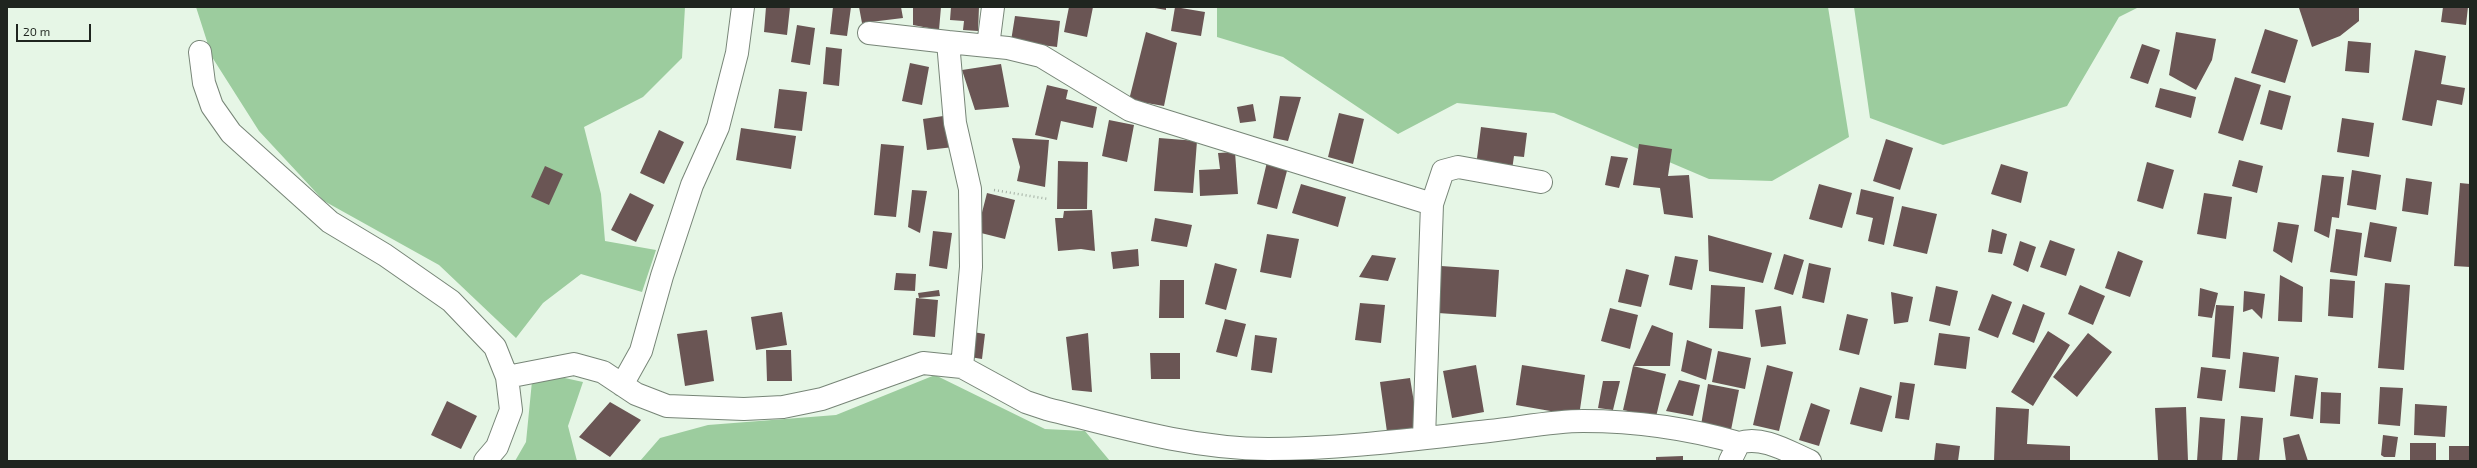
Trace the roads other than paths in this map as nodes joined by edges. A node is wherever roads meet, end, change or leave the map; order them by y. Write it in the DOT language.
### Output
graph roads {
  1 [pos="742,7"];
  2 [pos="993,7"];
  3 [pos="869,33"];
  4 [pos="948,42"];
  5 [pos="988,46"];
  6 [pos="200,52"];
  7 [pos="1541,182"];
  8 [pos="1432,204"];
  9 [pos="962,366"];
  10 [pos="507,377"];
  11 [pos="622,385"];
  12 [pos="1424,438"];
  13 [pos="1734,452"];
  14 [pos="485,461"];
  15 [pos="1810,461"];
  1 -- 11 [label="street"];
  2 -- 5 [label="street"];
  3 -- 4 [label="street"];
  4 -- 5 [label="street"];
  4 -- 9 [label="street"];
  5 -- 8 [label="street"];
  6 -- 10 [label="street"];
  7 -- 8 [label="street"];
  8 -- 12 [label="street"];
  9 -- 11 [label="street"];
  9 -- 12 [label="street"];
  10 -- 11 [label="street"];
  10 -- 14 [label="street"];
  12 -- 13 [label="street"];
  13 -- 15 [label="street"];
}
